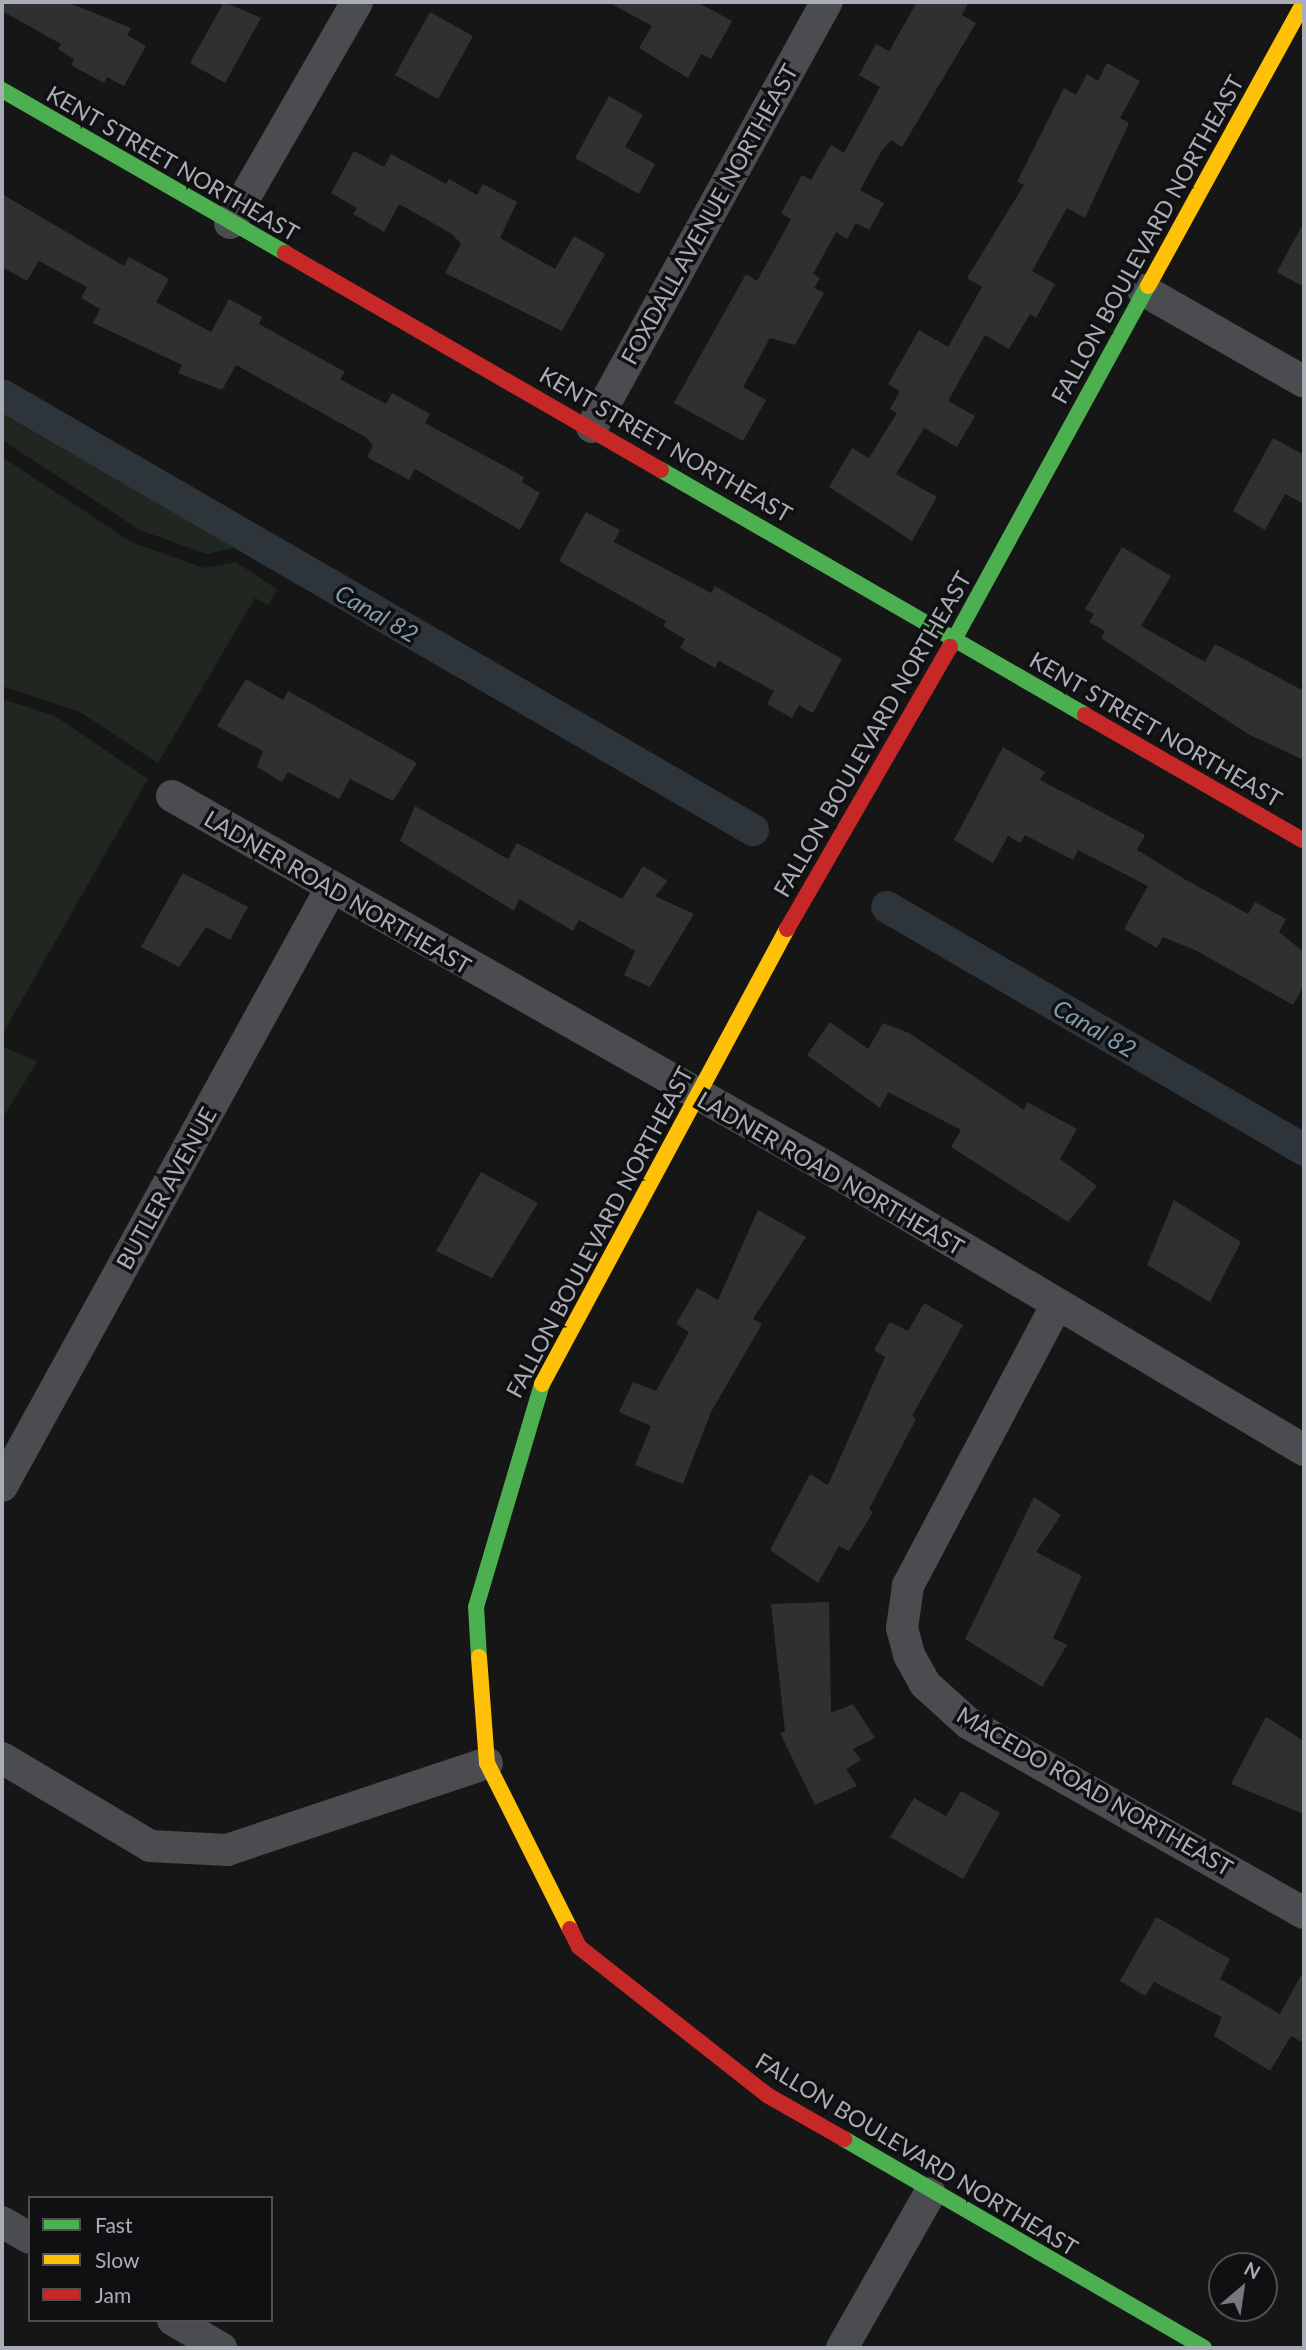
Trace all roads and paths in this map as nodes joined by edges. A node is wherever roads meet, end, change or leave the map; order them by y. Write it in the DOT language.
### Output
graph roads {
  1 [pos="357,2"];
  2 [pos="827,2"];
  3 [pos="1304,2"];
  4 [pos="2,90"];
  5 [pos="230,223"];
  6 [pos="1143,290"];
  7 [pos="1304,382"];
  8 [pos="592,427"];
  9 [pos="955,638"];
  10 [pos="172,796"];
  11 [pos="1304,841"];
  12 [pos="330,890"];
  13 [pos="696,1093"];
  14 [pos="1056,1306"];
  15 [pos="1304,1450"];
  16 [pos="2,1486"];
  17 [pos="2,1758"];
  18 [pos="487,1763"];
  19 [pos="1304,1913"];
  20 [pos="930,2193"];
  21 [pos="2,2221"];
  22 [pos="28,2237"];
  23 [pos="176,2322"];
  24 [pos="221,2348"];
  25 [pos="842,2348"];
  26 [pos="1204,2348"];
  1 -- 5 [label="street"];
  2 -- 8 [label="street, FOXDALL AVENUE NORTHEAST"];
  3 -- 6 [label="street, FALLON BOULEVARD NORTHEAST"];
  4 -- 5 [label="street, KENT STREET NORTHEAST"];
  5 -- 8 [label="street, KENT STREET NORTHEAST"];
  6 -- 7 [label="street"];
  6 -- 9 [label="street, FALLON BOULEVARD NORTHEAST"];
  8 -- 9 [label="street, KENT STREET NORTHEAST"];
  9 -- 11 [label="street, KENT STREET NORTHEAST"];
  9 -- 13 [label="street, FALLON BOULEVARD NORTHEAST"];
  10 -- 12 [label="street, LADNER ROAD NORTHEAST"];
  12 -- 13 [label="street, LADNER ROAD NORTHEAST"];
  12 -- 16 [label="street, BUTLER AVENUE"];
  13 -- 14 [label="street, LADNER ROAD NORTHEAST"];
  13 -- 18 [label="street, FALLON BOULEVARD NORTHEAST"];
  14 -- 15 [label="street, LADNER ROAD NORTHEAST"];
  14 -- 19 [label="street, MACEDO ROAD NORTHEAST"];
  17 -- 18 [label="street"];
  18 -- 20 [label="street, FALLON BOULEVARD NORTHEAST"];
  20 -- 25 [label="street"];
  20 -- 26 [label="street, FALLON BOULEVARD NORTHEAST"];
  21 -- 22 [label="street"];
  23 -- 24 [label="street"];
}
